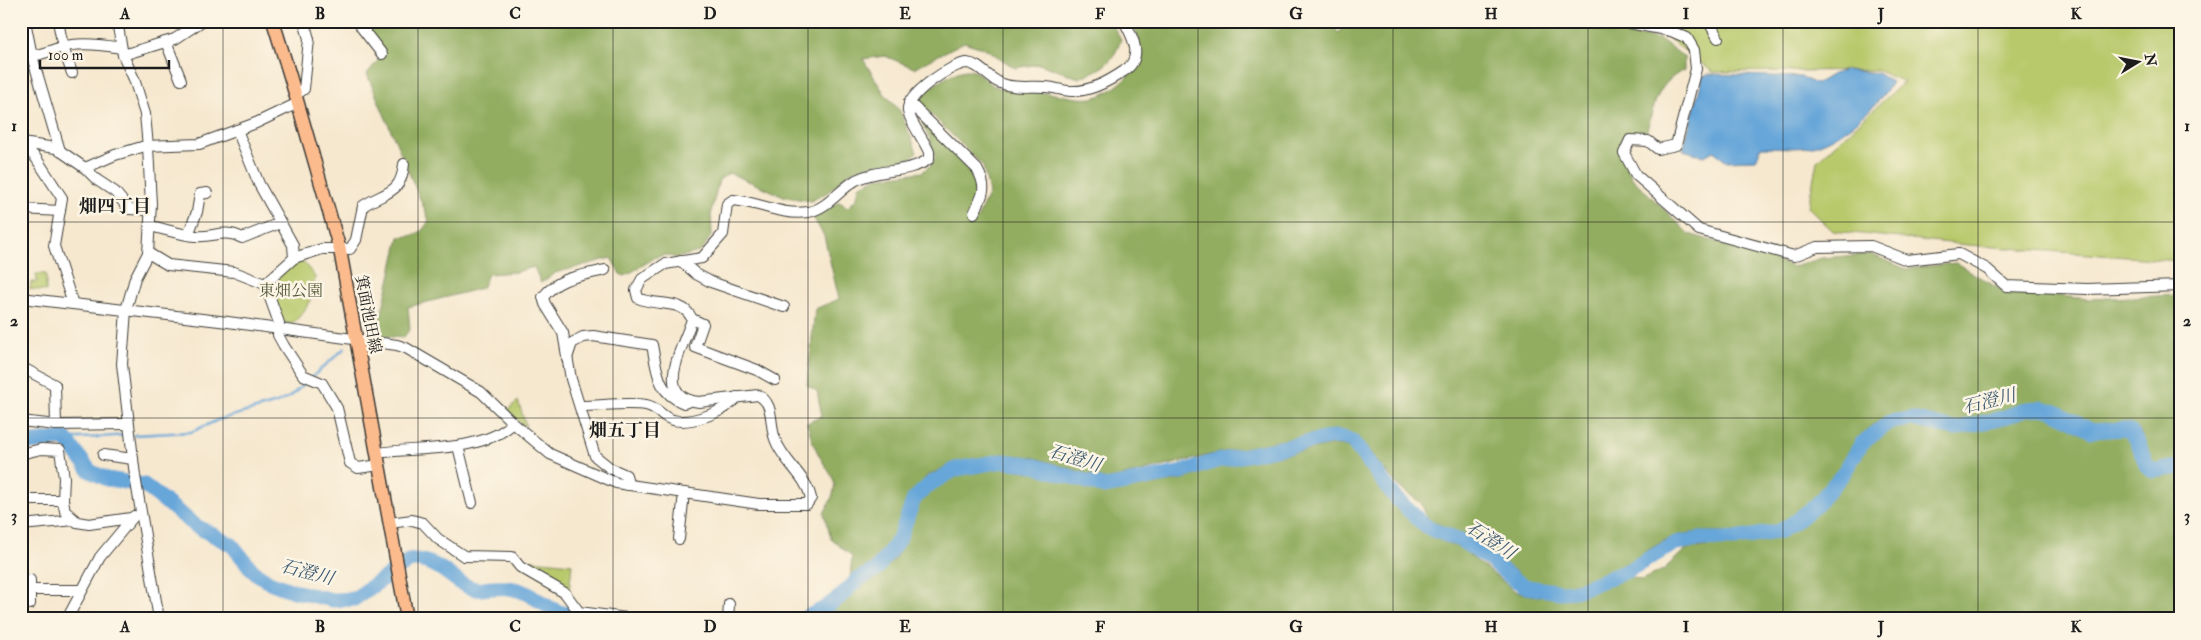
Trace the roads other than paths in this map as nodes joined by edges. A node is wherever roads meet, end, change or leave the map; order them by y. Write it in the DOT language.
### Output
graph roads {
  1 [pos="25,21"];
  2 [pos="58,21"];
  3 [pos="117,21"];
  4 [pos="202,21"];
  5 [pos="272,21"];
  6 [pos="304,21"];
  7 [pos="359,21"];
  8 [pos="1124,21"];
  9 [pos="1619,21"];
  10 [pos="1705,21"];
  11 [pos="1718,38"];
  12 [pos="166,42"];
  13 [pos="63,47"];
  14 [pos="122,51"];
  15 [pos="382,54"];
  16 [pos="32,56"];
  17 [pos="72,73"];
  18 [pos="181,80"];
  19 [pos="297,99"];
  20 [pos="909,102"];
  21 [pos="237,130"];
  22 [pos="22,143"];
  23 [pos="148,147"];
  24 [pos="60,151"];
  25 [pos="404,164"];
  26 [pos="85,168"];
  27 [pos="207,193"];
  28 [pos="21,209"];
  29 [pos="150,210"];
  30 [pos="60,211"];
  31 [pos="974,213"];
  32 [pos="280,222"];
  33 [pos="150,226"];
  34 [pos="188,235"];
  35 [pos="340,250"];
  36 [pos="148,253"];
  37 [pos="294,258"];
  38 [pos="682,260"];
  39 [pos="606,270"];
  40 [pos="265,284"];
  41 [pos="2180,286"];
  42 [pos="21,298"];
  43 [pos="73,304"];
  44 [pos="784,307"];
  45 [pos="126,310"];
  46 [pos="692,319"];
  47 [pos="278,329"];
  48 [pos="357,339"];
  49 [pos="567,359"];
  50 [pos="21,367"];
  51 [pos="775,380"];
  52 [pos="737,397"];
  53 [pos="690,401"];
  54 [pos="580,406"];
  55 [pos="21,421"];
  56 [pos="513,424"];
  57 [pos="56,425"];
  58 [pos="129,427"];
  59 [pos="458,446"];
  60 [pos="21,454"];
  61 [pos="103,456"];
  62 [pos="379,459"];
  63 [pos="133,460"];
  64 [pos="628,486"];
  65 [pos="684,494"];
  66 [pos="21,500"];
  67 [pos="63,500"];
  68 [pos="472,503"];
  69 [pos="140,510"];
  70 [pos="132,518"];
  71 [pos="75,520"];
  72 [pos="390,523"];
  73 [pos="21,525"];
  74 [pos="679,539"];
  75 [pos="82,590"];
  76 [pos="30,604"];
  77 [pos="729,604"];
  78 [pos="628,618"];
  79 [pos="67,619"];
  80 [pos="159,619"];
  81 [pos="406,619"];
  82 [pos="728,619"];
  1 -- 16 [label="street"];
  2 -- 13 [label="street"];
  3 -- 14 [label="street"];
  4 -- 12 [label="street"];
  5 -- 19 [label="main road, 箕面池田線"];
  6 -- 19 [label="street"];
  7 -- 15 [label="street"];
  8 -- 20 [label="street"];
  9 -- 41 [label="street"];
  10 -- 11 [label="street"];
  12 -- 14 [label="street"];
  12 -- 18 [label="street"];
  13 -- 14 [label="street"];
  13 -- 16 [label="street"];
  13 -- 17 [label="street"];
  14 -- 23 [label="street"];
  16 -- 24 [label="street"];
  19 -- 21 [label="street"];
  19 -- 35 [label="main road, 箕面池田線"];
  20 -- 31 [label="street"];
  20 -- 38 [label="street"];
  21 -- 23 [label="street"];
  21 -- 32 [label="street"];
  22 -- 24 [label="street"];
  22 -- 30 [label="street"];
  23 -- 26 [label="street"];
  23 -- 29 [label="street"];
  24 -- 26 [label="street"];
  25 -- 35 [label="street"];
  26 -- 29 [label="street"];
  27 -- 34 [label="street"];
  28 -- 30 [label="street"];
  29 -- 33 [label="street"];
  30 -- 43 [label="street"];
  32 -- 34 [label="street"];
  32 -- 37 [label="street"];
  33 -- 34 [label="street"];
  33 -- 36 [label="street"];
  35 -- 37 [label="street"];
  35 -- 48 [label="main road, 箕面池田線"];
  36 -- 40 [label="street"];
  36 -- 45 [label="street"];
  37 -- 40 [label="street"];
  38 -- 44 [label="street"];
  38 -- 46 [label="street"];
  39 -- 49 [label="street"];
  40 -- 47 [label="street"];
  42 -- 43 [label="street"];
  43 -- 45 [label="street"];
  45 -- 47 [label="street"];
  45 -- 58 [label="street"];
  46 -- 51 [label="street"];
  46 -- 53 [label="street"];
  47 -- 48 [label="street"];
  47 -- 62 [label="street"];
  48 -- 56 [label="street"];
  48 -- 62 [label="main road, 箕面池田線"];
  49 -- 53 [label="street"];
  49 -- 54 [label="street"];
  50 -- 57 [label="street"];
  52 -- 53 [label="street"];
  52 -- 54 [label="street"];
  52 -- 65 [label="street"];
  54 -- 64 [label="street"];
  55 -- 57 [label="street"];
  56 -- 59 [label="street"];
  56 -- 64 [label="street"];
  57 -- 58 [label="street"];
  58 -- 63 [label="street"];
  59 -- 62 [label="street"];
  59 -- 68 [label="street"];
  60 -- 67 [label="street"];
  61 -- 63 [label="street"];
  62 -- 72 [label="main road, 箕面池田線"];
  63 -- 69 [label="street"];
  64 -- 65 [label="street"];
  65 -- 74 [label="street"];
  66 -- 67 [label="street"];
  67 -- 71 [label="street"];
  69 -- 70 [label="street"];
  69 -- 80 [label="street"];
  70 -- 71 [label="street"];
  70 -- 75 [label="street"];
  71 -- 73 [label="street"];
  72 -- 78 [label="street"];
  72 -- 81 [label="main road, 箕面池田線"];
  75 -- 76 [label="street"];
  75 -- 79 [label="street"];
  77 -- 82 [label="street"];
}
